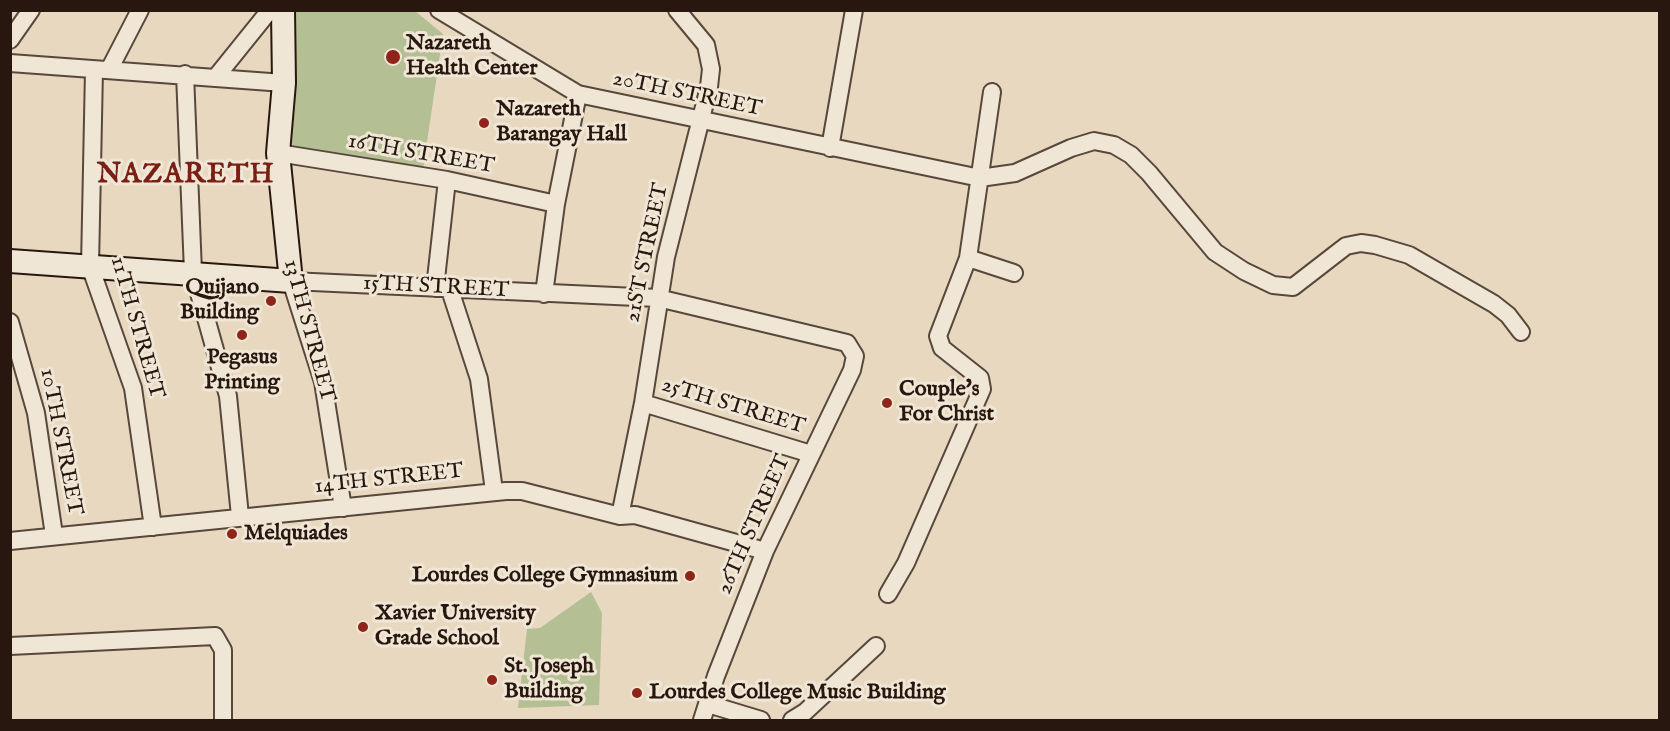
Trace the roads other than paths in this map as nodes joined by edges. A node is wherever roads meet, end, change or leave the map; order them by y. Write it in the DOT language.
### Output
graph roads {
  1 [pos="31,10"];
  2 [pos="140,10"];
  3 [pos="270,10"];
  4 [pos="283,10"];
  5 [pos="439,10"];
  6 [pos="677,10"];
  7 [pos="854,10"];
  8 [pos="458,16"];
  9 [pos="10,40"];
  10 [pos="10,63"];
  11 [pos="101,70"];
  12 [pos="185,74"];
  13 [pos="216,77"];
  14 [pos="284,83"];
  15 [pos="992,92"];
  16 [pos="578,94"];
  17 [pos="702,122"];
  18 [pos="830,148"];
  19 [pos="278,153"];
  20 [pos="980,178"];
  21 [pos="447,180"];
  22 [pos="556,204"];
  23 [pos="968,258"];
  24 [pos="10,261"];
  25 [pos="90,266"];
  26 [pos="194,272"];
  27 [pos="1014,273"];
  28 [pos="291,281"];
  29 [pos="443,289"];
  30 [pos="544,294"];
  31 [pos="658,298"];
  32 [pos="10,322"];
  33 [pos="1521,332"];
  34 [pos="854,351"];
  35 [pos="643,403"];
  36 [pos="811,454"];
  37 [pos="494,491"];
  38 [pos="343,508"];
  39 [pos="240,516"];
  40 [pos="620,516"];
  41 [pos="153,527"];
  42 [pos="54,536"];
  43 [pos="10,541"];
  44 [pos="765,551"];
  45 [pos="888,594"];
  46 [pos="10,646"];
  47 [pos="876,646"];
  48 [pos="708,704"];
  49 [pos="223,720"];
  50 [pos="702,720"];
  51 [pos="761,720"];
  52 [pos="792,720"];
  1 -- 9 [label="street"];
  2 -- 11 [label="street, 11TH STREET"];
  3 -- 13 [label="street"];
  4 -- 14 [label="street, 13TH STREET"];
  5 -- 8 [label="street, 20TH STREET"];
  6 -- 17 [label="street, 21ST STREET"];
  7 -- 18 [label="street"];
  8 -- 16 [label="street, 20TH STREET"];
  10 -- 11 [label="street"];
  11 -- 12 [label="street"];
  11 -- 25 [label="street, 11TH STREET"];
  12 -- 13 [label="street"];
  12 -- 26 [label="street"];
  13 -- 14 [label="street"];
  14 -- 19 [label="street, 13TH STREET"];
  15 -- 20 [label="street"];
  16 -- 17 [label="street, 20TH STREET"];
  16 -- 22 [label="street"];
  17 -- 18 [label="street, 20TH STREET"];
  17 -- 31 [label="street, 21ST STREET"];
  18 -- 20 [label="street, 20TH STREET"];
  19 -- 21 [label="street, 16TH STREET"];
  19 -- 28 [label="street, 13TH STREET"];
  20 -- 23 [label="street"];
  20 -- 33 [label="street, 20TH STREET"];
  21 -- 22 [label="street, 16TH STREET"];
  21 -- 29 [label="street"];
  22 -- 30 [label="street"];
  23 -- 27 [label="street"];
  23 -- 45 [label="street"];
  24 -- 25 [label="street, 15TH STREET"];
  25 -- 26 [label="street, 15TH STREET"];
  25 -- 41 [label="street, 11TH STREET"];
  26 -- 28 [label="street, 15TH STREET"];
  26 -- 39 [label="street"];
  28 -- 29 [label="street, 15TH STREET"];
  28 -- 38 [label="street, 13TH STREET"];
  29 -- 30 [label="street, 15TH STREET"];
  29 -- 37 [label="street"];
  30 -- 31 [label="street, 15TH STREET"];
  31 -- 34 [label="street, 15TH STREET"];
  31 -- 35 [label="street, 21ST STREET"];
  32 -- 42 [label="street, 10TH STREET"];
  34 -- 36 [label="street, 26TH STREET"];
  35 -- 36 [label="street, 25TH STREET"];
  35 -- 40 [label="street, 21ST STREET"];
  36 -- 44 [label="street, 26TH STREET"];
  37 -- 38 [label="street, 14TH STREET"];
  37 -- 40 [label="street, 14TH STREET"];
  38 -- 39 [label="street, 14TH STREET"];
  39 -- 41 [label="street, 14TH STREET"];
  40 -- 44 [label="street, 14TH STREET"];
  41 -- 42 [label="street, 14TH STREET"];
  42 -- 43 [label="street, 14TH STREET"];
  44 -- 48 [label="street, 26TH STREET"];
  46 -- 49 [label="street"];
  47 -- 52 [label="street"];
  48 -- 50 [label="street, 26TH STREET"];
  48 -- 51 [label="street"];
}
